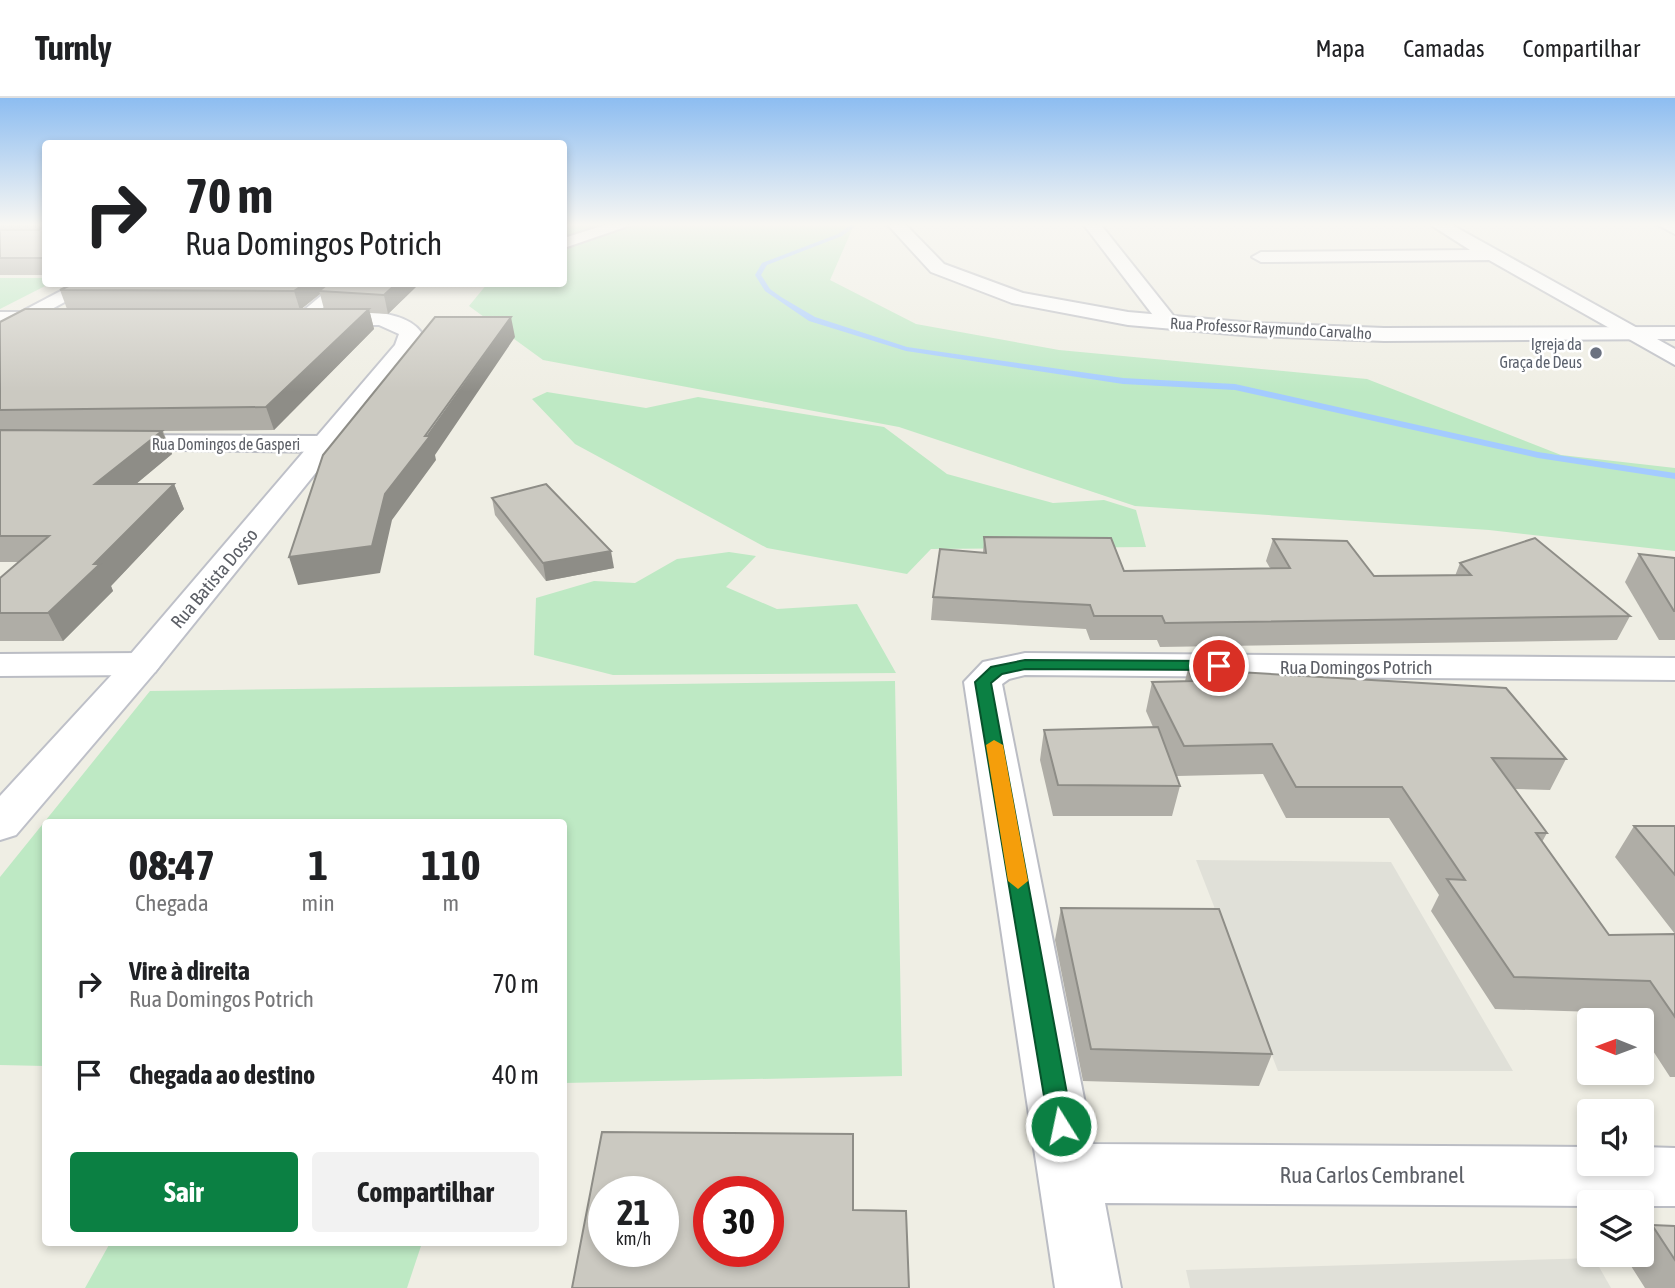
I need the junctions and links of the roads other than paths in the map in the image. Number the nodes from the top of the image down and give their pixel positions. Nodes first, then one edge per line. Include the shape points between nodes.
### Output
1 (959, 281) edge
2 (1136, 281) edge
3 (1537, 281) edge
4 (82, 287) edge
5 (339, 287) edge
6 (0, 318) edge
7 (23, 318) junction
8 (70, 318) edge
9 (295, 318) joint
10 (1169, 323) junction
11 (0, 331) edge
12 (1675, 333) edge
13 (1633, 334) junction
14 (1675, 358) edge
15 (82, 443) edge
16 (326, 444) junction
17 (142, 664) junction
18 (0, 665) edge
19 (1675, 669) edge
20 (0, 824) edge
21 (1069, 1173) junction
22 (1675, 1177) edge
23 (1088, 1288) edge

1 - 10 street, Rua Professor Raymundo Carvalho via 1070,311
2 - 10 street
3 - 13 street
4 - 7 street
5 - 9 lane
6 - 7 street
7 - 8 street
7 - 11 street
9 - 16 street, Rua Batista Dosso via 365,319 401,324 410,332 406,346
10 - 13 street, Rua Professor Raymundo Carvalho via 1296,332
12 - 13 street, Rua Professor Raymundo Carvalho
13 - 14 street
15 - 16 street, Rua Domingos de Gasperi
16 - 17 street, Rua Batista Dosso
17 - 18 street
17 - 20 street, Rua Batista Dosso
19 - 21 street, Rua Domingos Potrich via 1025,664 996,670 983,682
21 - 22 street, Rua Carlos Cembranel
21 - 23 street

